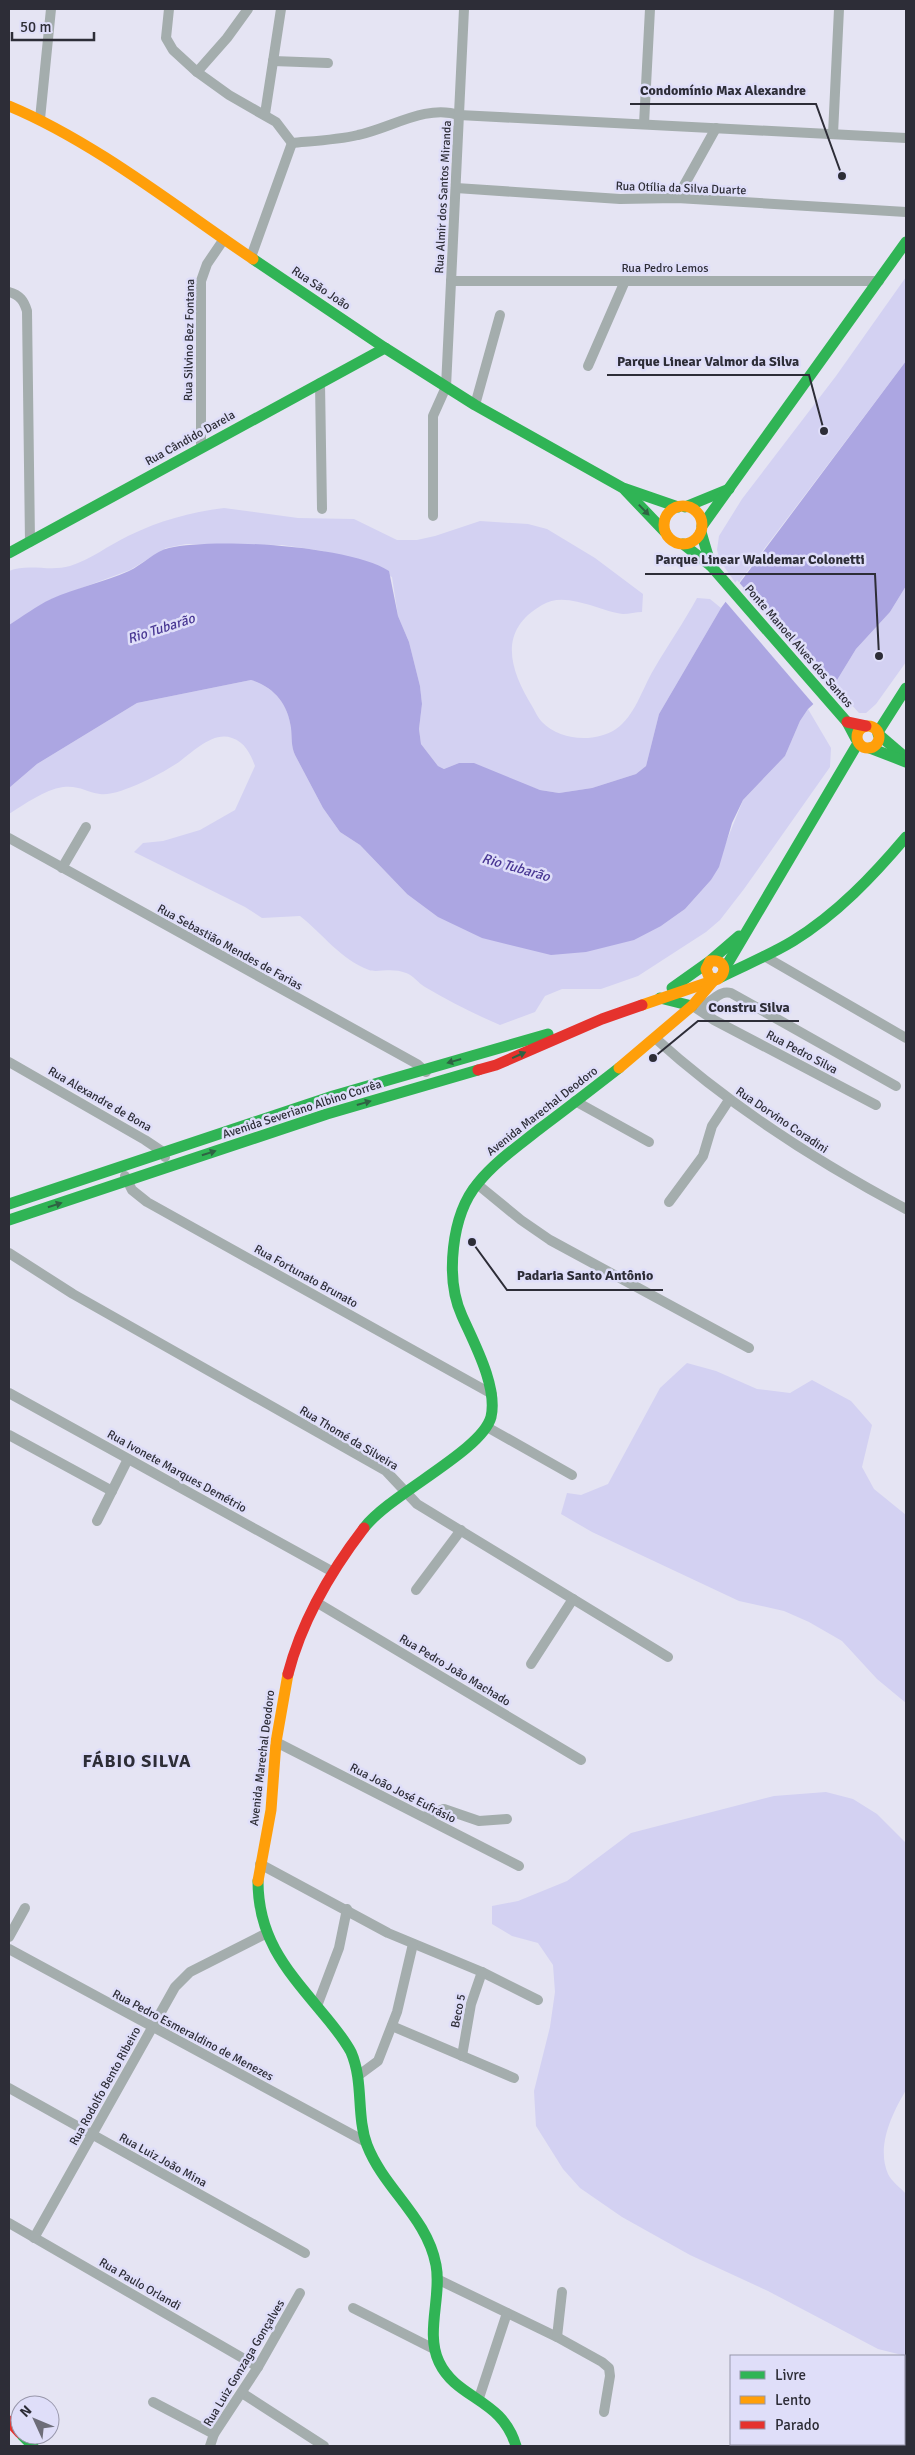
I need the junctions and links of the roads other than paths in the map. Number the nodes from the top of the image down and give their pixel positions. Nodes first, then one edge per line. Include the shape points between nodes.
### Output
1 (51, 9) edge
2 (169, 9) edge
3 (281, 9) edge
4 (464, 9) edge
5 (650, 9) edge
6 (840, 9) edge
7 (244, 11) edge
8 (273, 61) junction
9 (328, 63) dead end
10 (197, 72) junction
11 (9, 106) edge
12 (265, 114) junction
13 (459, 114) junction
14 (40, 119) junction
15 (644, 124) junction
16 (716, 128) junction
17 (833, 134) junction
18 (906, 138) edge
19 (292, 143) junction
20 (456, 188) junction
21 (677, 198) junction
22 (906, 212) edge
23 (224, 239) junction
24 (906, 242) edge
25 (251, 257) junction
26 (451, 280) junction
27 (625, 281) junction
28 (879, 281) junction
29 (9, 292) edge
30 (500, 315) dead end
31 (385, 348) junction
32 (588, 366) dead end
33 (320, 383) junction
34 (446, 387) junction
35 (475, 405) junction
36 (201, 448) junction
37 (623, 488) junction
38 (730, 489) junction
39 (682, 507) junction
40 (322, 509) dead end
41 (433, 516) dead end
42 (701, 529) junction
43 (665, 532) junction
44 (30, 542) junction
45 (683, 544) junction
46 (9, 553) edge
47 (714, 570) junction
48 (906, 688) edge
49 (844, 719) junction
50 (873, 730) junction
51 (863, 745) junction
52 (906, 760) edge
53 (86, 827) dead end
54 (9, 838) edge
55 (906, 838) edge
56 (62, 868) junction
57 (752, 923) junction
58 (764, 956) junction
59 (710, 962) junction
60 (720, 975) junction
61 (659, 998) junction
62 (692, 1006) junction
63 (602, 1019) junction
64 (655, 1038) junction
65 (906, 1038) edge
66 (9, 1062) edge
67 (425, 1069) junction
68 (430, 1084) junction
69 (896, 1086) dead end
70 (728, 1100) junction
71 (575, 1101) junction
72 (876, 1105) dead end
73 (299, 1107) junction
74 (303, 1122) junction
75 (649, 1142) dead end
76 (163, 1152) junction
77 (122, 1166) junction
78 (170, 1166) junction
79 (127, 1181) junction
80 (477, 1184) junction
81 (669, 1202) dead end
82 (9, 1204) edge
83 (906, 1209) edge
84 (9, 1220) edge
85 (9, 1253) edge
86 (749, 1348) dead end
87 (9, 1393) edge
88 (492, 1394) junction
89 (487, 1427) junction
90 (9, 1434) edge
91 (128, 1459) junction
92 (572, 1475) dead end
93 (112, 1491) junction
94 (406, 1491) junction
95 (97, 1521) dead end
96 (460, 1530) junction
97 (333, 1572) junction
98 (416, 1590) dead end
99 (573, 1599) junction
100 (316, 1602) junction
101 (668, 1656) dead end
102 (531, 1664) dead end
103 (276, 1742) junction
104 (581, 1760) dead end
105 (424, 1817) junction
106 (506, 1819) dead end
107 (260, 1864) junction
108 (519, 1866) dead end
109 (25, 1908) dead end
110 (347, 1909) junction
111 (265, 1934) junction
112 (9, 1937) edge
113 (413, 1944) junction
114 (9, 1949) edge
115 (482, 1972) junction
116 (538, 2000) dead end
117 (317, 2006) junction
118 (392, 2026) junction
119 (152, 2027) junction
120 (462, 2056) junction
121 (359, 2075) junction
122 (514, 2078) dead end
123 (9, 2088) edge
124 (92, 2134) junction
125 (366, 2142) junction
126 (9, 2223) edge
127 (34, 2238) junction
128 (305, 2253) dead end
129 (437, 2279) junction
130 (562, 2292) dead end
131 (300, 2293) dead end
132 (353, 2308) dead end
133 (507, 2313) junction
134 (557, 2337) junction
135 (434, 2349) junction
136 (258, 2367) junction
137 (242, 2393) junction
138 (479, 2398) junction
139 (154, 2402) dead end
140 (604, 2412) dead end
141 (214, 2434) junction
142 (210, 2446) edge
143 (324, 2446) edge
144 (516, 2446) edge

1 - 14 street
2 - 10 street via 168,43
3 - 8 street
4 - 13 street, Rua Almir dos Santos Miranda
5 - 15 street
6 - 17 street
7 - 10 street
8 - 9 street
8 - 12 street
10 - 12 street via 229,95
11 - 14 main road, Rua São João
12 - 19 street via 285,131
13 - 15 street
13 - 19 street via 436,111 358,135
13 - 20 street, Rua Almir dos Santos Miranda
14 - 23 main road, Rua São João via 100,155
15 - 16 street
16 - 17 street
16 - 21 street
17 - 18 street
19 - 25 street
20 - 21 street, Rua Otília da Silva Duarte via 620,199
20 - 26 street, Rua Almir dos Santos Miranda
21 - 22 street, Rua Otília da Silva Duarte
23 - 25 main road, Rua São João
23 - 36 street, Rua Silvino Bez Fontana via 207,264 202,281
24 - 28 main road
25 - 31 main road, Rua São João
26 - 27 street, Rua Pedro Lemos
26 - 34 street, Rua Almir dos Santos Miranda
27 - 28 street, Rua Pedro Lemos
27 - 32 street
28 - 38 main road
29 - 44 street via 24,302 27,311
30 - 35 street
31 - 33 main road, Rua Cândido Darela
31 - 34 main road, Rua São João
33 - 36 main road, Rua Cândido Darela
33 - 40 street
34 - 35 main road, Rua São João
34 - 41 street via 433,416
35 - 37 main road, Rua São João
36 - 44 main road, Rua Cândido Darela
37 - 39 main road, Rua São João
37 -> 43 main road, Rua São João
38 - 39 main road
38 - 42 main road
39 - 42 main road via 696,511
39 - 43 main road via 668,514
42 - 45 main road via 694,541
42 - 47 main road, Ponte Manoel Alves dos Santos
43 - 45 main road via 672,541
44 - 46 main road, Rua Cândido Darela
45 - 47 main road, Ponte Manoel Alves dos Santos
47 - 49 main road, Ponte Manoel Alves dos Santos
48 - 50 main road
49 - 50 main road, Ponte Manoel Alves dos Santos
49 - 51 main road, Ponte Manoel Alves dos Santos
50 - 51 main road via 876,745
50 - 51 main road via 860,729
50 - 52 main road
51 - 52 main road
51 - 57 main road, Avenida Marechal Deodoro via 808,824
53 - 56 street
54 - 56 street, Rua Sebastião Mendes de Farias
55 - 58 main road, Avenida Severiano Albino Corrêa via 837,909 794,940
56 - 67 street, Rua Sebastião Mendes de Farias
57 - 59 main road, Avenida Marechal Deodoro
57 - 60 main road, Avenida Marechal Deodoro
58 - 60 main road, Avenida Severiano Albino Corrêa
58 - 65 street
59 - 60 main road via 719,960
59 - 60 main road via 706,972
59 - 61 main road, Avenida Severiano Albino Corrêa
60 - 61 main road, Avenida Severiano Albino Corrêa
60 - 62 main road, Avenida Marechal Deodoro
61 - 62 main road
61 - 63 main road, Avenida Severiano Albino Corrêa
62 - 64 main road, Avenida Marechal Deodoro
62 - 69 street via 704,1006 721,993 731,993
62 - 72 street, Rua Pedro Silva
63 -> 67 main road, Avenida Severiano Albino Corrêa
68 -> 63 main road, Avenida Severiano Albino Corrêa via 508,1060
64 - 70 street, Rua Dorvino Coradini
64 - 71 main road, Avenida Marechal Deodoro
66 - 76 street, Rua Alexandre de Bona
67 - 68 street
67 - 73 main road, Avenida Severiano Albino Corrêa
74 -> 68 main road, Avenida Severiano Albino Corrêa
70 - 81 street via 712,1126 703,1156
70 - 83 street, Rua Dorvino Coradini via 820,1161
71 - 75 street
71 - 80 main road, Avenida Marechal Deodoro via 501,1159
73 - 74 main road
73 - 76 main road, Avenida Severiano Albino Corrêa
78 -> 74 main road, Avenida Severiano Albino Corrêa
76 - 77 main road, Avenida Severiano Albino Corrêa
76 - 78 street
77 - 79 street, Rua Fortunato Brunato
77 - 82 main road, Avenida Severiano Albino Corrêa
78 - 79 main road, Avenida Severiano Albino Corrêa
84 -> 79 main road, Avenida Severiano Albino Corrêa
79 - 88 street, Rua Fortunato Brunato via 132,1190 147,1202
80 - 86 street via 550,1240
80 - 88 main road, Avenida Marechal Deodoro via 460,1219 451,1273 458,1308
85 - 94 street, Rua Thomé da Silveira via 82,1299 386,1471
87 - 91 street, Rua Ivonete Marques Demétrio
88 - 89 main road, Avenida Marechal Deodoro via 493,1405
89 - 92 street
89 - 94 main road, Avenida Marechal Deodoro via 465,1449
90 - 93 street
91 - 93 street
91 - 97 street, Rua Ivonete Marques Demétrio
93 - 95 street
94 - 96 street, Rua Thomé da Silveira via 417,1504
94 - 97 main road, Avenida Marechal Deodoro via 368,1523
96 - 98 street
96 - 99 street, Rua Thomé da Silveira
97 - 100 main road, Avenida Marechal Deodoro
99 - 101 street, Rua Thomé da Silveira
99 - 102 street
100 - 103 main road, Avenida Marechal Deodoro via 288,1672
100 - 104 street, Rua Pedro João Machado
103 - 105 street, Rua João José Eufrásio
103 - 107 main road, Avenida Marechal Deodoro via 274,1784
105 - 106 street via 444,1809 478,1821
105 - 108 street, Rua João José Eufrásio
107 - 110 street
107 - 111 main road, Avenida Marechal Deodoro via 258,1907
109 - 112 street
110 - 113 street
110 - 117 street via 339,1948
111 - 117 main road, Avenida Marechal Deodoro via 285,1969
111 - 119 street, Rua Rodolfo Bento Ribeiro via 181,1979
113 - 115 street
113 - 118 street
114 - 119 street, Rua Pedro Esmeraldino de Menezes
115 - 116 street
115 - 120 street, Beco 5 via 471,2004
117 - 121 main road, Avenida Marechal Deodoro via 348,2047
118 - 120 street
118 - 121 street via 378,2061
119 - 124 street, Rua Rodolfo Bento Ribeiro
119 - 125 street, Rua Pedro Esmeraldino de Menezes
120 - 122 street
121 - 125 main road, Avenida Marechal Deodoro
123 - 124 street, Rua Luiz João Mina
124 - 127 street, Rua Rodolfo Bento Ribeiro
124 - 128 street, Rua Luiz João Mina
125 - 129 main road, Avenida Marechal Deodoro via 380,2170 421,2228 432,2252
126 - 127 street, Rua Paulo Orlandi
127 - 136 street, Rua Paulo Orlandi
129 - 133 street
129 - 135 main road, Avenida Marechal Deodoro
130 - 134 street
131 - 136 street, Rua Luiz Gonzaga Gonçalves
132 - 135 street
133 - 134 street
133 - 138 street
134 - 140 street via 594,2356 609,2368
135 - 138 main road, Avenida Marechal Deodoro via 448,2376
136 - 137 street, Rua Luiz Gonzaga Gonçalves
137 - 141 street, Rua Luiz Gonzaga Gonçalves
137 - 143 street
138 - 144 main road, Avenida Marechal Deodoro via 502,2416
139 - 141 street
141 - 142 street, Rua Luiz Gonzaga Gonçalves

